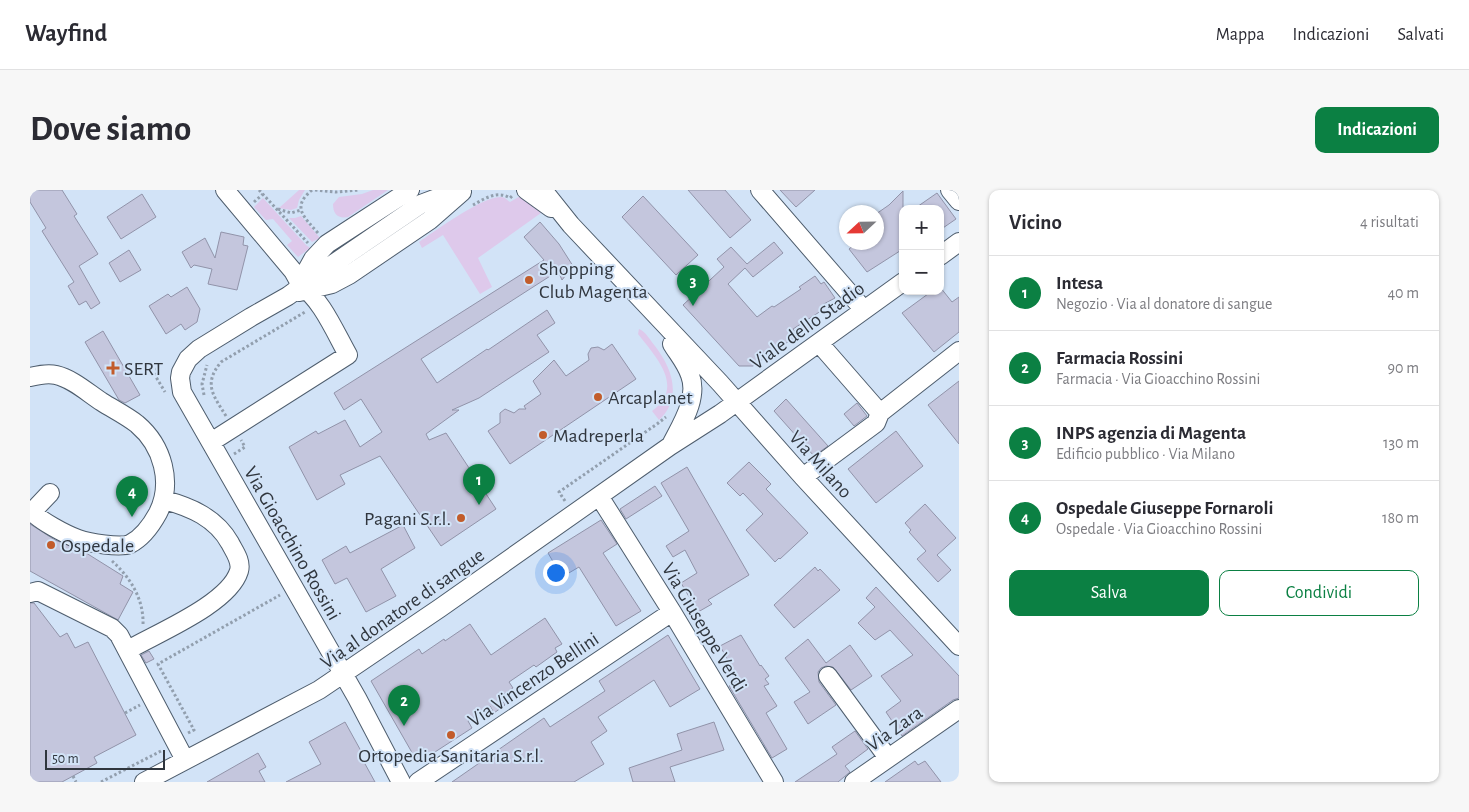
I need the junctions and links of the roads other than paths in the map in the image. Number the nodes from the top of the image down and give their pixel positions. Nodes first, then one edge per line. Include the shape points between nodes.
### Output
1 (225, 190) edge
2 (410, 190) edge
3 (433, 190) edge
4 (458, 190) edge
5 (464, 190) edge
6 (526, 190) edge
7 (544, 190) edge
8 (760, 190) edge
9 (950, 190) edge
10 (959, 201) edge
11 (421, 204) junction
12 (571, 225) junction
13 (959, 242) edge
14 (944, 253) edge
15 (899, 285) edge
16 (302, 288) junction
17 (864, 310) junction
18 (651, 311) junction
19 (819, 343) junction
20 (959, 351) edge
21 (30, 377) edge
22 (692, 396) joint
23 (737, 402) junction
24 (880, 413) junction
25 (211, 442) junction
26 (670, 446) junction
27 (803, 477) junction
28 (50, 493) dead end
29 (599, 496) junction
30 (164, 500) junction
31 (31, 511) edge
32 (30, 593) edge
33 (672, 612) junction
34 (959, 646) edge
35 (128, 650) junction
36 (343, 674) junction
37 (828, 676) dead end
38 (959, 709) edge
39 (888, 758) junction
40 (185, 760) junction
41 (144, 782) edge
42 (401, 782) edge
43 (418, 782) edge
44 (774, 782) edge
45 (854, 782) edge

1 - 16 street
2 - 16 street via 328,244 313,259
3 - 11 street
4 - 11 street
5 - 16 street via 430,220 349,275 332,284
6 - 12 street, Via Milano
7 - 12 street, Via Milano
8 - 17 street
9 - 10 street
11 - 16 street
12 - 18 street, Via Milano
13 - 14 street
15 - 17 street, Viale dello Stadio
16 - 25 street, Via Gioacchino Rossini via 199,349 188,359 180,378 182,392
16 - 25 street via 348,355
17 - 19 street, Viale dello Stadio
18 - 22 street, Via Milano via 689,373
18 - 23 street, Via Milano
19 - 23 street, Viale dello Stadio
19 - 24 street
20 - 24 street
21 - 30 street via 56,375 71,381 137,424 157,450 166,485
22 - 26 street, Via al donatore di sangue
23 - 26 street, Via al donatore di sangue
23 - 27 street, Via Milano
24 - 27 street via 876,423
25 - 36 street, Via Gioacchino Rossini
26 - 29 street, Via al donatore di sangue
27 - 34 street, Via Milano
28 - 31 street
29 - 33 street, Via Giuseppe Verdi
29 - 36 street, Via al donatore di sangue
30 - 31 street via 143,534 131,544 121,547 79,540
30 - 35 street via 185,505 202,514 224,532 240,562 239,571 231,586 200,611
32 - 35 street via 38,592 112,628
33 - 43 street, Via Vincenzo Bellini
33 - 44 street, Via Giuseppe Verdi
35 - 40 street
36 - 40 street, Via al donatore di sangue via 319,690
36 - 42 street, Via Gioacchino Rossini
37 - 39 street
38 - 39 street, Via Zara
39 - 45 street, Via Zara
40 - 41 street, Via al donatore di sangue

